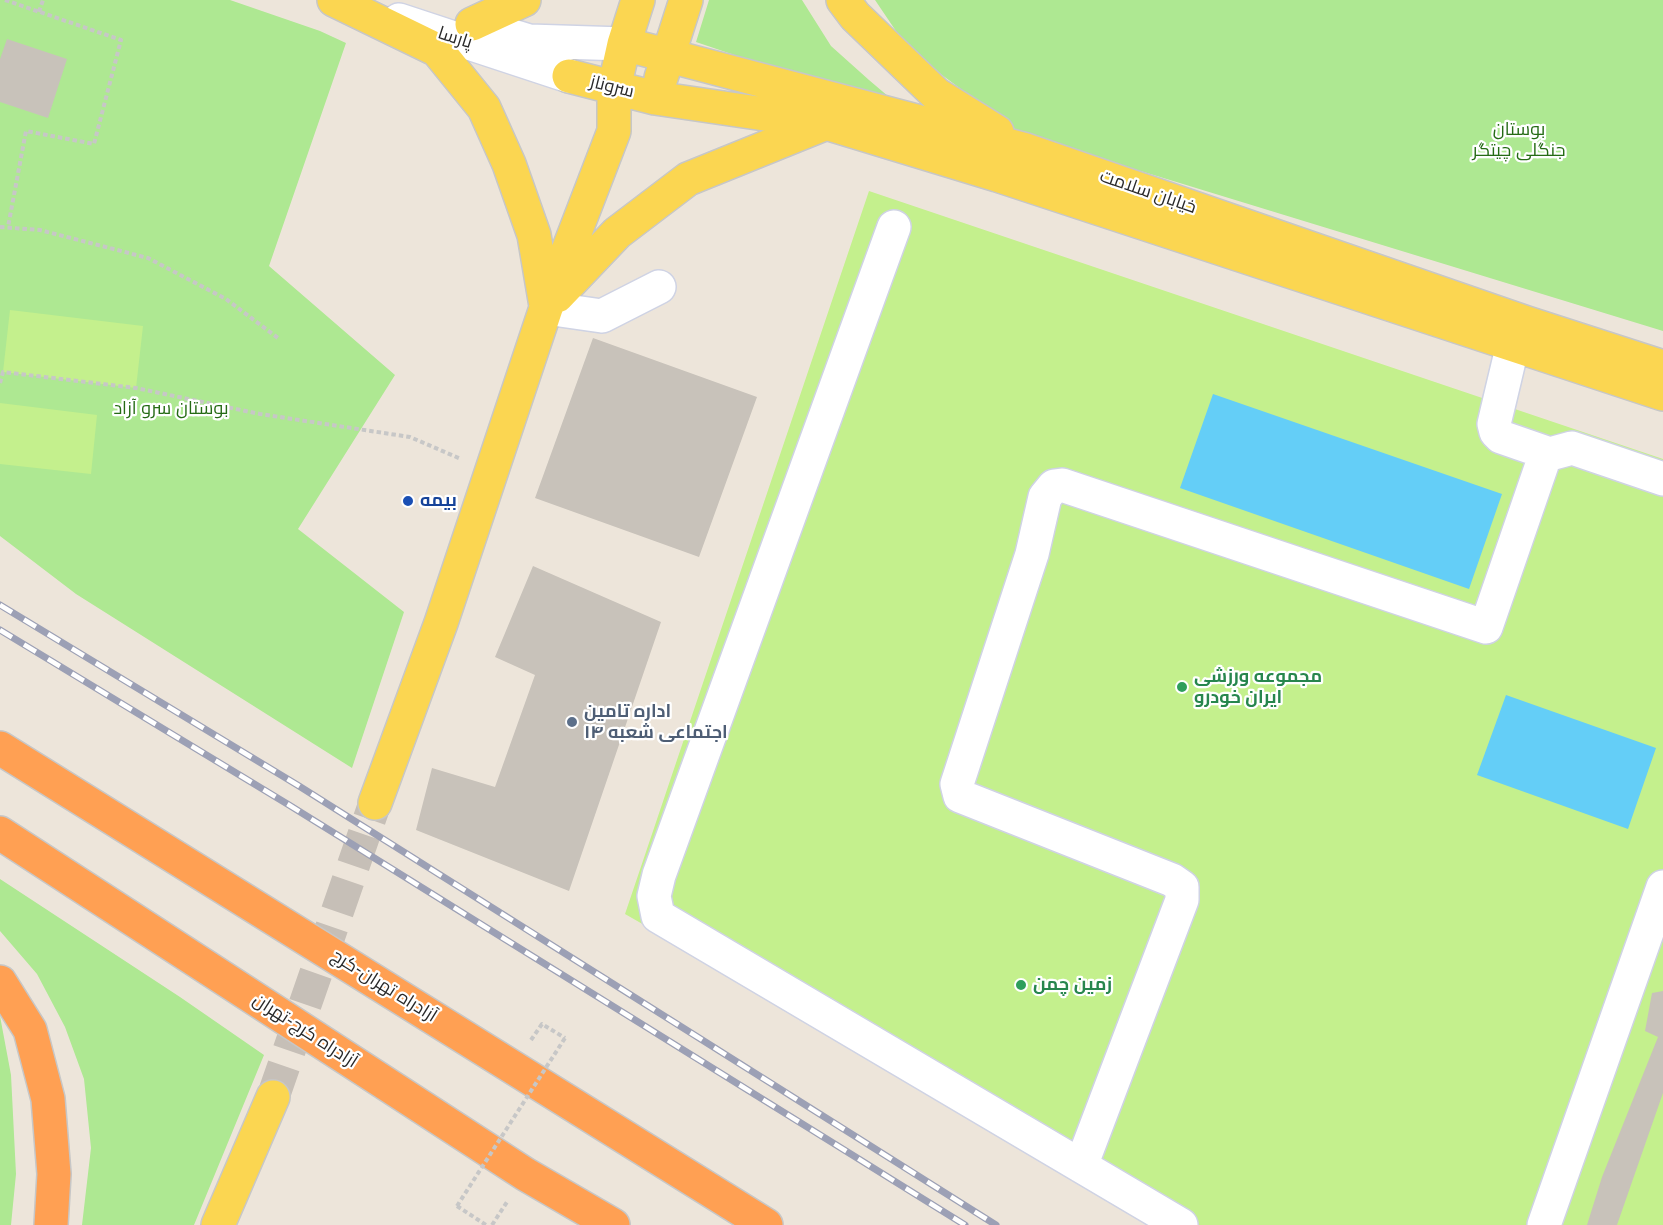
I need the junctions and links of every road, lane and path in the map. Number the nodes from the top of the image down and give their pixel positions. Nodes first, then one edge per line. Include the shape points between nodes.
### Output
1 (5, 0) edge
2 (42, 0) edge
3 (334, 0) edge
4 (340, 0) edge
5 (405, 0) edge
6 (524, 0) edge
7 (638, 0) edge
8 (686, 0) edge
9 (843, 0) edge
10 (39, 12) junction
11 (472, 24) junction
12 (624, 44) junction
13 (668, 56) junction
14 (569, 76) joint
15 (614, 89) junction
16 (655, 98) junction
17 (825, 123) junction
18 (614, 131) junction
19 (1026, 150) junction
20 (0, 227) edge
21 (8, 227) junction
22 (894, 227) dead end
23 (659, 287) dead end
24 (546, 308) junction
25 (278, 338) dead end
26 (1513, 345) junction
27 (1663, 367) edge
28 (0, 383) edge
29 (1663, 394) edge
30 (1546, 453) junction
31 (490, 471) junction
32 (1663, 479) edge
33 (0, 748) edge
34 (375, 803) tunnel mouth
35 (0, 833) edge
36 (1663, 887) edge
37 (0, 982) edge
38 (542, 1024) dead end
39 (273, 1097) tunnel mouth
40 (1081, 1166) junction
41 (51, 1225) edge
42 (218, 1225) edge
43 (486, 1225) edge
44 (613, 1225) edge
45 (766, 1225) edge
46 (1181, 1225) edge
47 (1544, 1225) edge

1 - 10 path
2 - 10 path
3 - 24 main road via 437,50 484,108 534,235
4 - 14 street, پارسا
5 - 11 street, پارسا
6 - 11 main road
7 - 12 main road
8 - 13 main road
9 - 19 main road via 936,94
10 - 21 path via 121,40 94,144 26,131
11 - 12 street, پارسا via 529,41
12 - 13 main road, خیابان سلامت
12 - 15 main road
13 - 16 main road
13 - 19 main road, خیابان سلامت
14 - 15 main road, سروناز
15 - 16 main road, سروناز
15 - 18 main road
16 - 17 main road, خیابان سلامت
16 - 18 main road
17 - 24 main road via 688,179 617,233
17 - 26 main road, خیابان سلامت
18 - 24 main road
19 - 27 main road, خیابان سلامت
20 - 21 path
21 - 25 path via 40,230 148,258 226,299
22 - 40 street via 654,896 658,916
23 - 24 street via 602,316
24 - 31 main road
26 - 29 main road, خیابان سلامت
26 - 30 street via 1494,424 1496,432
28 - 31 path via 3,372 136,388 260,414 410,437
30 - 32 street via 1572,448
30 - 40 street via 1486,627 1062,485 1054,486 1045,497 1032,554 957,784 960,796 1173,880 1182,887 1182,900
31 - 34 main road via 441,623
33 - 45 highway, آزادراه تهران-کرج
35 - 44 highway, آزادراه کرج-تهران via 525,1174
36 - 47 street
37 - 41 highway via 30,1030 48,1099 54,1174
38 - 43 path, bridge via 565,1038 457,1206
39 - 42 main road
40 - 46 street

